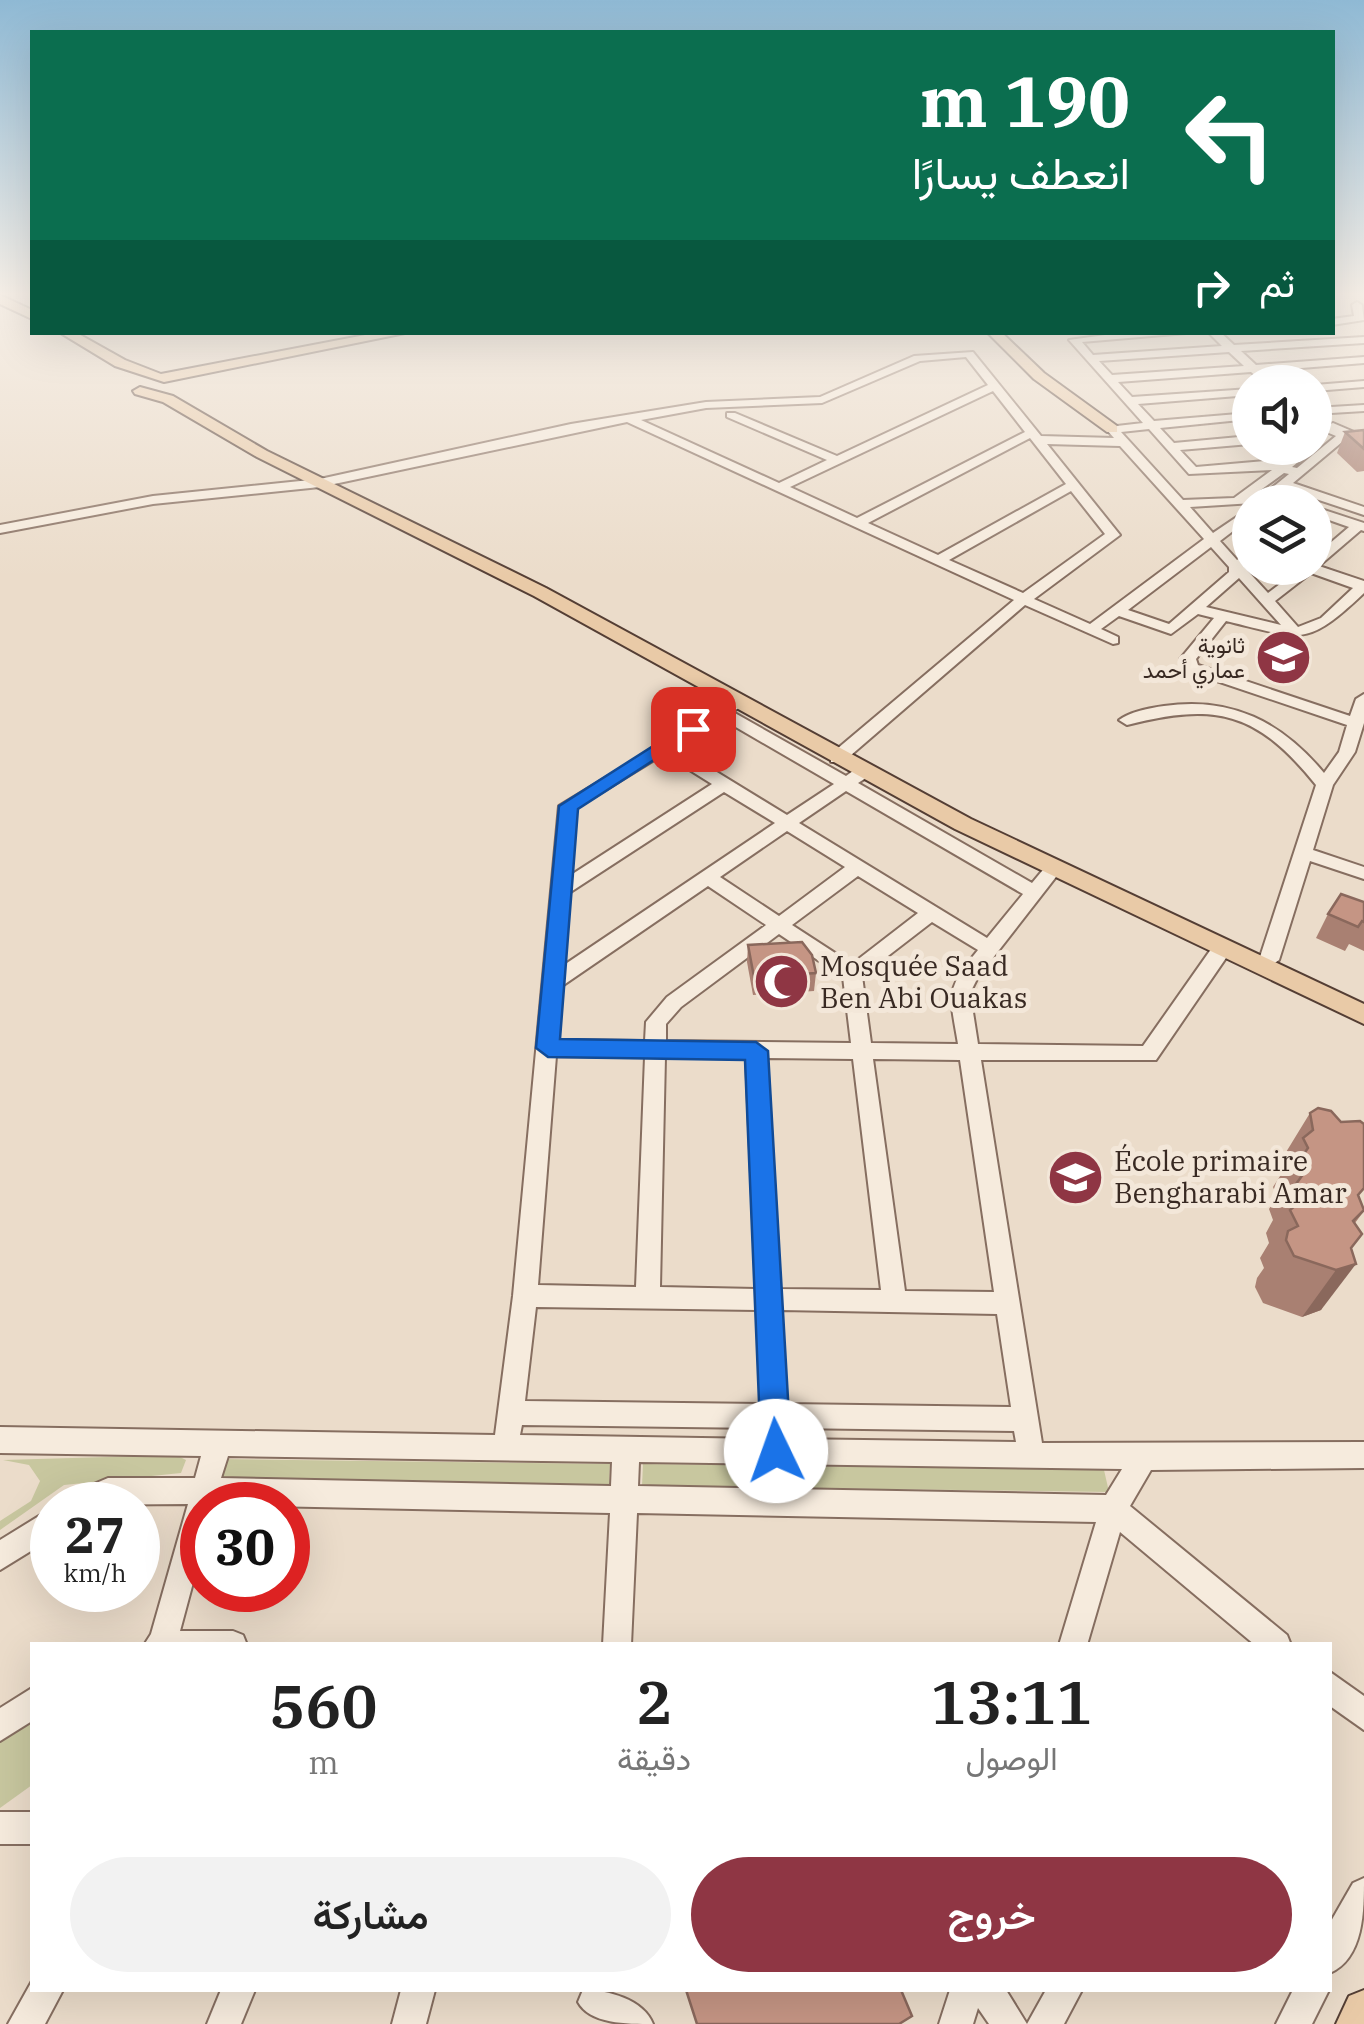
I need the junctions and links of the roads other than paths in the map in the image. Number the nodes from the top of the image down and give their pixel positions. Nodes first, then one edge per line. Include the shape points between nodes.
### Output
1 (147, 387) edge
2 (170, 387) edge
3 (849, 387) edge
4 (991, 387) edge
5 (998, 387) edge
6 (1055, 387) edge
7 (1116, 387) edge
8 (1232, 393) edge
9 (1128, 400) junction
10 (1364, 408) edge
11 (1332, 410) edge
12 (732, 414) dead end
13 (1232, 417) edge
14 (628, 418) junction
15 (1148, 424) junction
16 (1364, 424) edge
17 (1112, 429) junction
18 (1332, 433) edge
19 (1036, 436) junction
20 (1232, 441) edge
21 (1123, 442) junction
22 (1169, 446) junction
23 (837, 460) junction
24 (1285, 465) edge
25 (1305, 465) edge
26 (1282, 467) junction
27 (1300, 472) junction
28 (324, 481) junction
29 (1074, 484) junction
30 (1259, 485) edge
31 (1286, 485) edge
32 (780, 488) junction
33 (1232, 502) edge
34 (1178, 504) junction
35 (1332, 507) edge
36 (1332, 514) edge
37 (1362, 521) edge
38 (858, 524) junction
39 (1232, 526) edge
40 (0, 529) edge
41 (1212, 542) junction
42 (1332, 548) edge
43 (937, 561) junction
44 (1232, 565) edge
45 (1232, 574) edge
46 (1332, 574) edge
47 (1251, 585) edge
48 (1288, 585) edge
49 (1363, 586) edge
50 (1023, 600) junction
51 (1267, 601) junction
52 (1196, 609) junction
53 (1116, 610) junction
54 (1221, 618) junction
55 (1091, 630) junction
56 (1296, 633) junction
57 (1113, 640) dead end
58 (1364, 699) edge
59 (729, 707) junction
60 (1128, 720) dead end
61 (1356, 723) junction
62 (664, 746) junction
63 (841, 755) junction
64 (855, 778) junction
65 (724, 784) junction
66 (1325, 785) junction
67 (789, 824) junction
68 (1304, 853) junction
69 (858, 867) junction
70 (1053, 870) junction
71 (1364, 873) edge
72 (710, 879) junction
73 (560, 891) junction
74 (1034, 892) junction
75 (931, 913) junction
76 (778, 926) junction
77 (990, 949) junction
78 (1221, 950) junction
79 (1269, 960) junction
80 (852, 974) junction
81 (553, 982) junction
82 (1364, 1004) edge
83 (1364, 1015) edge
84 (548, 1048) junction
85 (654, 1049) junction
86 (756, 1051) junction
87 (864, 1052) junction
88 (968, 1054) junction
89 (526, 1296) junction
90 (648, 1298) junction
91 (768, 1300) junction
92 (894, 1302) junction
93 (1010, 1303) junction
94 (510, 1413) junction
95 (774, 1416) junction
96 (1026, 1418) junction
97 (0, 1440) edge
98 (218, 1442) junction
99 (506, 1447) junction
100 (626, 1448) junction
101 (776, 1451) junction
102 (1031, 1455) junction
103 (1144, 1456) junction
104 (1364, 1456) edge
105 (207, 1482) edge
106 (310, 1493) edge
107 (623, 1499) junction
108 (1112, 1509) junction
109 (30, 1536) edge
110 (0, 1556) edge
111 (180, 1577) edge
112 (162, 1642) edge
113 (616, 1642) edge
114 (1074, 1642) edge
115 (1274, 1642) edge
116 (1332, 1689) edge
117 (30, 1704) edge
118 (1364, 1715) edge
119 (0, 1726) edge
120 (0, 1828) edge
121 (30, 1828) edge
122 (1364, 1894) edge
123 (1332, 1952) edge
124 (45, 1992) edge
125 (237, 1992) edge
126 (417, 1992) edge
127 (965, 1992) edge
128 (987, 1992) edge
129 (1064, 1992) edge
130 (1311, 1992) edge
131 (594, 2005) edge
132 (1364, 2011) edge
133 (25, 2024) edge
134 (224, 2024) edge
135 (409, 2024) edge
136 (636, 2024) edge
137 (956, 2024) edge
138 (1010, 2024) edge
139 (1044, 2024) edge
140 (1293, 2024) edge
141 (1357, 2024) edge

1 - 28 main road
2 - 28 main road
3 - 14 street via 822,400 726,402
4 - 23 street
5 - 19 street
6 - 17 main road
7 - 9 street
8 - 9 street
9 - 15 street
10 - 11 street
12 - 23 street
13 - 15 street
14 - 28 street
14 - 32 street
15 - 17 street
15 - 22 street
16 - 18 street
17 - 21 street
19 - 21 street
19 - 29 street
19 - 38 street
20 - 22 street
21 - 34 street
22 - 26 street via 1193,470
23 - 32 street
24 - 26 street
25 - 27 street
26 - 27 street
26 - 30 street
27 - 31 street
28 - 40 street via 174,497
28 - 59 main road via 540,592
28 - 63 main road via 530,578
29 - 43 street
29 - 50 street via 1113,535
32 - 38 street
33 - 34 street
34 - 41 street
35 - 37 street
36 - 37 street
37 - 42 street
38 - 43 street
39 - 41 street
41 - 44 street
41 - 53 street
43 - 50 street
45 - 52 street
46 - 49 street
47 - 51 street
48 - 51 street
49 - 56 street via 1326,621
50 - 55 street
50 - 63 street
51 - 56 street
52 - 53 street via 1168,631
52 - 54 street
53 - 55 street
54 - 56 street
54 - 61 street via 1188,659 1192,668
55 - 57 street
58 - 61 street
59 - 62 street
59 - 63 main road
59 - 64 street
60 - 66 street via 1184,706 1252,718 1293,744
61 - 66 street
62 - 65 street
62 - 73 street via 568,806
63 - 64 main road
63 - 79 main road
64 - 67 street
64 - 70 main road
64 - 74 street
65 - 67 street
65 - 73 street
66 - 68 street
67 - 69 street
67 - 72 street
68 - 71 street
68 - 79 street
69 - 75 street
69 - 76 street
70 - 74 street
70 - 78 main road
72 - 76 street
72 - 81 street
73 - 81 street
74 - 77 street
75 - 77 street
75 - 80 street
76 - 80 street
76 - 85 street via 662,1013
77 - 88 street via 961,985
78 - 83 main road
78 - 88 street via 1149,1054
79 - 82 main road
80 - 87 street
81 - 84 street
84 - 85 street
84 - 89 street
85 - 86 street
85 - 90 street
86 - 87 street
86 - 91 street
87 - 88 street
87 - 92 street
88 - 93 street
89 - 90 street
89 - 94 street
90 - 91 street
91 - 92 street
91 - 95 street
92 - 93 street
93 - 96 street
94 - 95 street
94 - 99 street
95 - 96 street
95 - 101 street
96 - 102 street
97 - 98 street
98 - 99 street
98 - 105 street
99 - 100 street
100 - 101 street
100 - 107 street
101 - 102 street
102 - 103 street
103 - 104 street
103 - 108 street
106 - 107 street
107 - 108 street
107 - 113 street
108 - 114 street
108 - 115 street
109 - 110 street
111 - 112 street
116 - 118 street
117 - 119 street
120 - 121 street
122 - 123 street
124 - 133 street
125 - 134 street
126 - 135 street
127 - 137 street
128 - 138 street
129 - 139 street
130 - 140 street
131 - 136 street
132 - 141 main road

